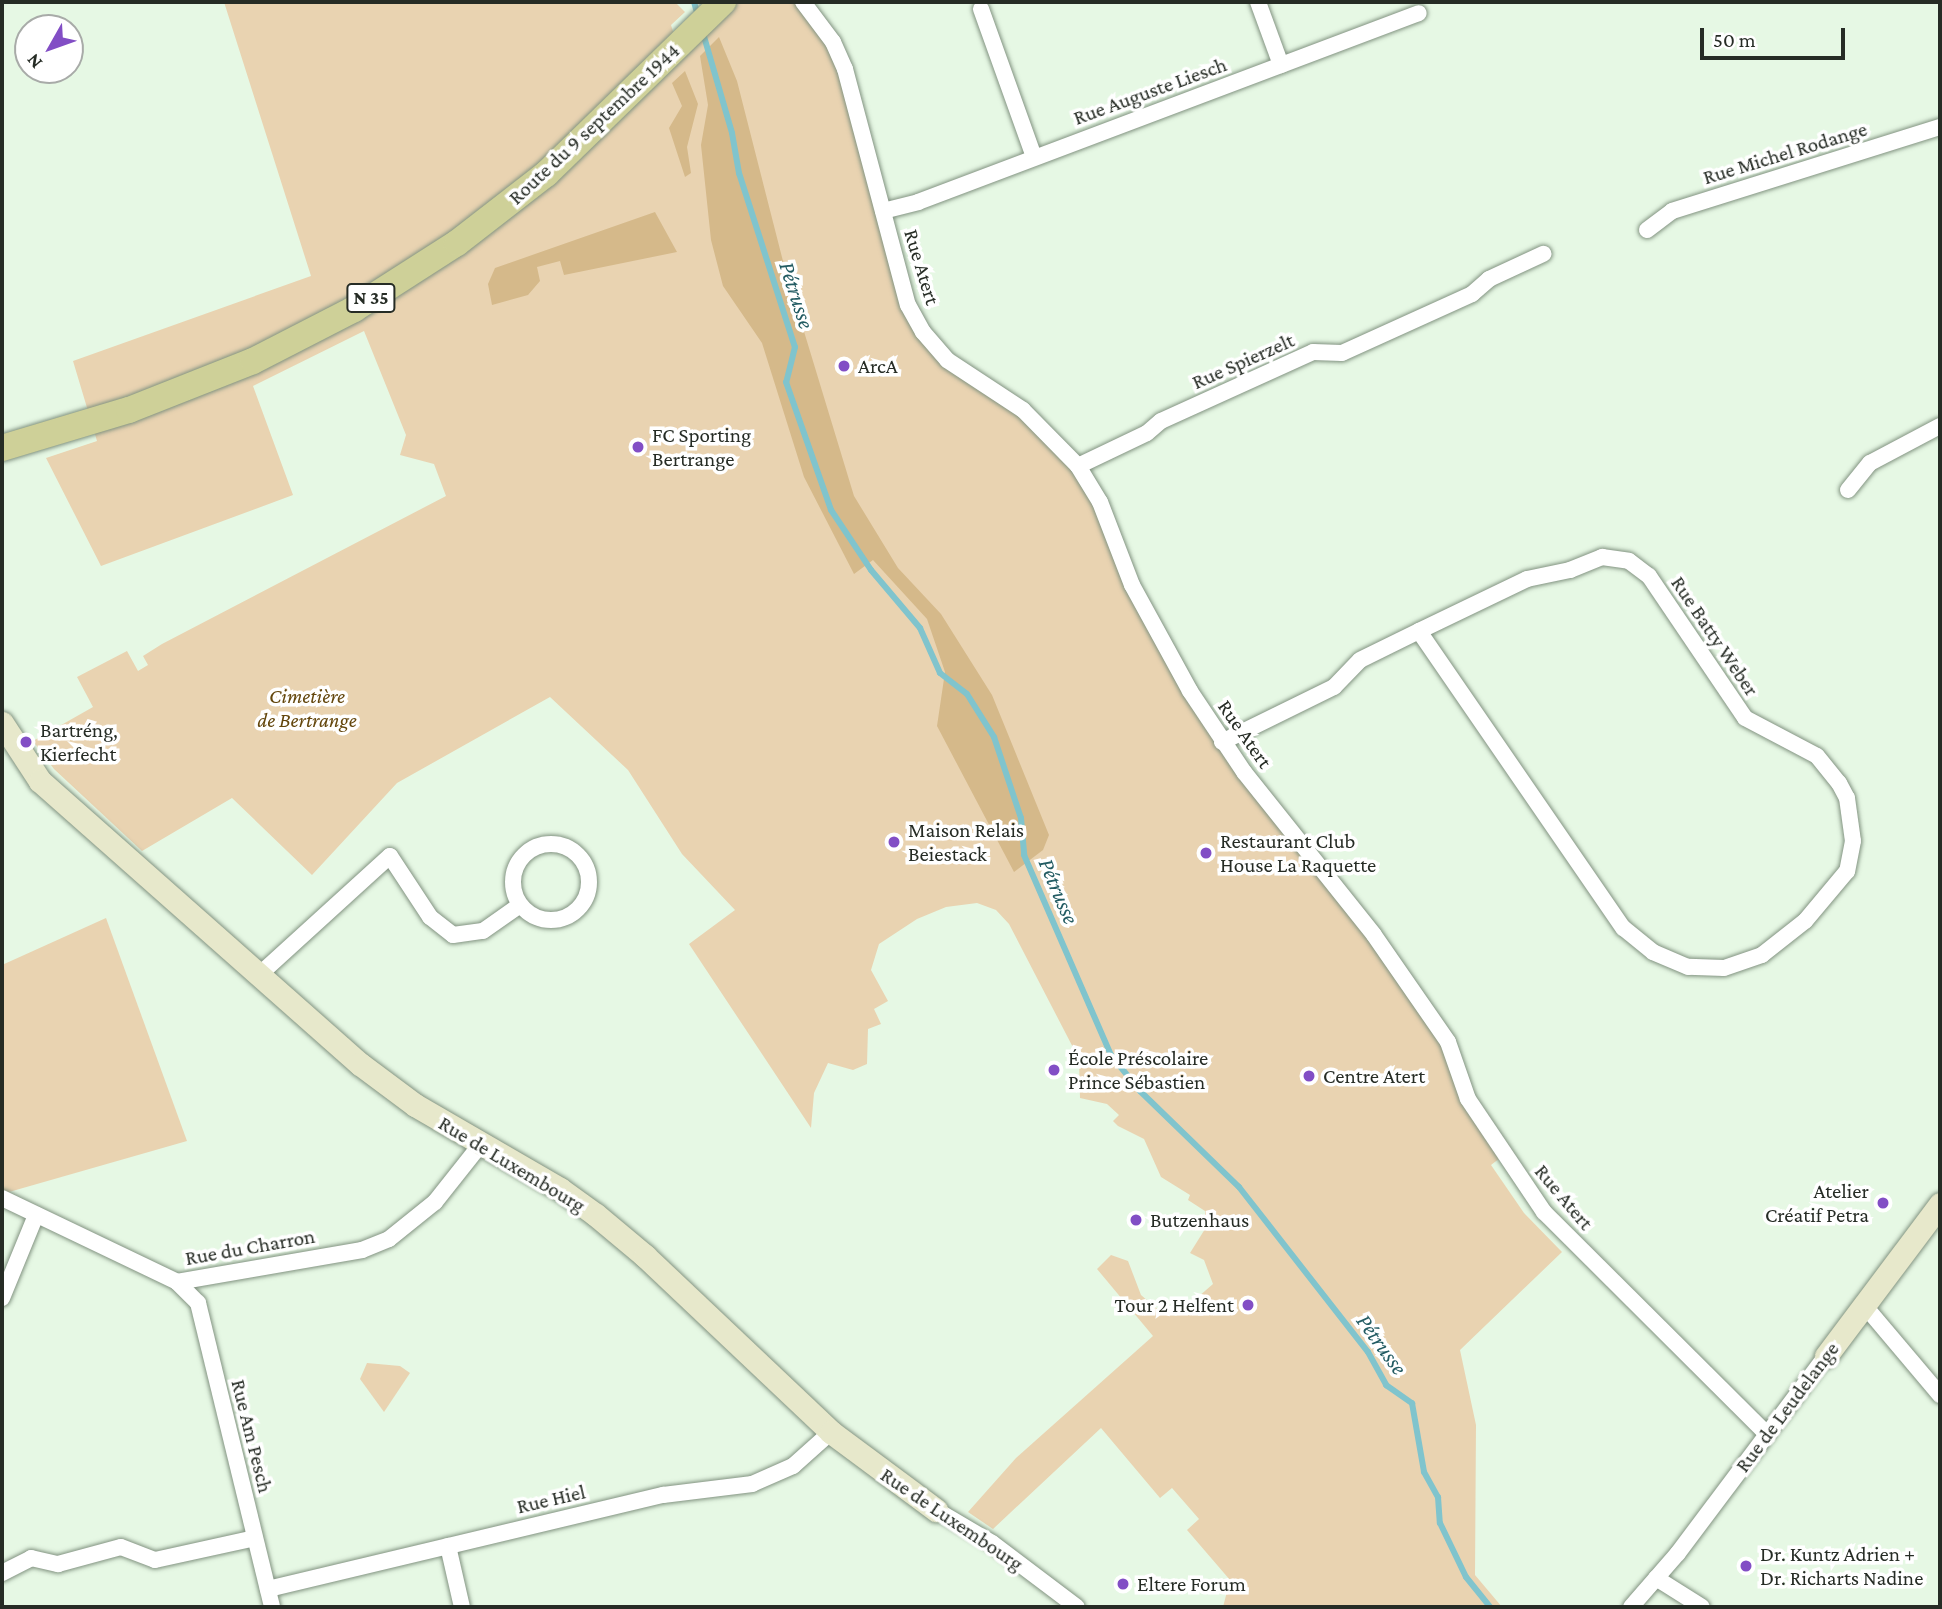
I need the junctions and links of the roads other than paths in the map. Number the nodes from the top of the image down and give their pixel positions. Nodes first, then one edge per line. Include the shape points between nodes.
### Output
1 (803, 2) edge
2 (1258, 2) edge
3 (718, 7) edge
4 (981, 9) dead end
5 (1419, 13) dead end
6 (1281, 65) junction
7 (1940, 127) edge
8 (1034, 157) junction
9 (883, 211) junction
10 (1647, 230) dead end
11 (1543, 254) dead end
12 (1940, 426) edge
13 (2, 447) edge
14 (1078, 466) junction
15 (1848, 490) dead end
16 (1419, 631) junction
17 (3, 730) edge
18 (1222, 742) junction
19 (520, 905) junction
20 (259, 975) junction
21 (481, 1144) junction
22 (2, 1198) edge
23 (1940, 1204) edge
24 (36, 1215) junction
25 (177, 1282) junction
26 (2, 1298) edge
27 (1864, 1305) junction
28 (1826, 1356) joint
29 (1940, 1395) edge
30 (831, 1432) junction
31 (1766, 1434) junction
32 (936, 1510) joint
33 (255, 1538) junction
34 (448, 1546) junction
35 (2, 1573) edge
36 (1656, 1578) junction
37 (268, 1589) junction
38 (272, 1607) edge
39 (462, 1607) edge
40 (1077, 1607) edge
41 (1631, 1607) edge
42 (1702, 1607) edge

1 - 9 street, Rue Atert via 833,42 845,69
2 - 6 street
3 - 13 main road, Route du 9 septembre 1944 / N 35 via 546,174 457,243 354,309 253,361 142,405
4 - 8 street
5 - 6 street, Rue Auguste Liesch
6 - 8 street, Rue Auguste Liesch
7 - 10 street, Rue Michel Rodange via 1672,211
8 - 9 street, Rue Auguste Liesch
9 - 14 street, Rue Atert via 908,305 923,332 947,360 1023,410
11 - 14 street, Rue Spierzelt via 1489,279 1472,294 1342,353 1312,352 1161,421 1147,433
12 - 15 street via 1870,463
14 - 18 street, Rue Atert via 1100,502 1132,585
16 - 16 street, Rue Batty Weber via 1623,928 1653,953 1688,967 1724,968 1762,955 1805,921 1847,872 1853,841 1847,798 1839,783 1817,756 1745,718 1649,576 1629,561 1602,557 1527,579
16 - 18 street, Rue Batty Weber via 1360,660 1334,687
17 - 20 street, Rue de Luxembourg via 40,781
18 - 31 street, Rue Atert via 1374,935 1448,1042 1468,1099 1544,1212
19 - 19 street via 545,920 573,914 588,893 586,866 573,850 558,844 529,850 513,876
19 - 20 street via 483,931 453,935 430,916 390,856
20 - 21 street, Rue de Luxembourg via 360,1064 415,1105
21 - 25 street, Rue du Charron via 435,1202 389,1239 362,1250
21 - 30 street, Rue de Luxembourg via 560,1189 635,1248
22 - 24 street, Rue du Charron
23 - 27 street, Rue de Leudelange
24 - 25 street, Rue du Charron
24 - 26 street
25 - 33 street, Rue Am Pesch via 198,1303
27 - 28 street, Rue de Leudelange
27 - 29 street
28 - 31 street, Rue de Leudelange
30 - 32 street, Rue de Luxembourg
30 - 34 street, Rue Hiel via 793,1466 752,1484 663,1495
31 - 36 street, Rue de Leudelange
32 - 40 street, Rue de Luxembourg via 992,1544
33 - 35 street via 155,1560 121,1547 58,1563 31,1558
33 - 37 street, Rue Am Pesch
34 - 37 street, Rue Hiel
34 - 39 street
36 - 41 street, Rue de Leudelange
36 - 42 street
37 - 38 street, Rue Am Pesch

